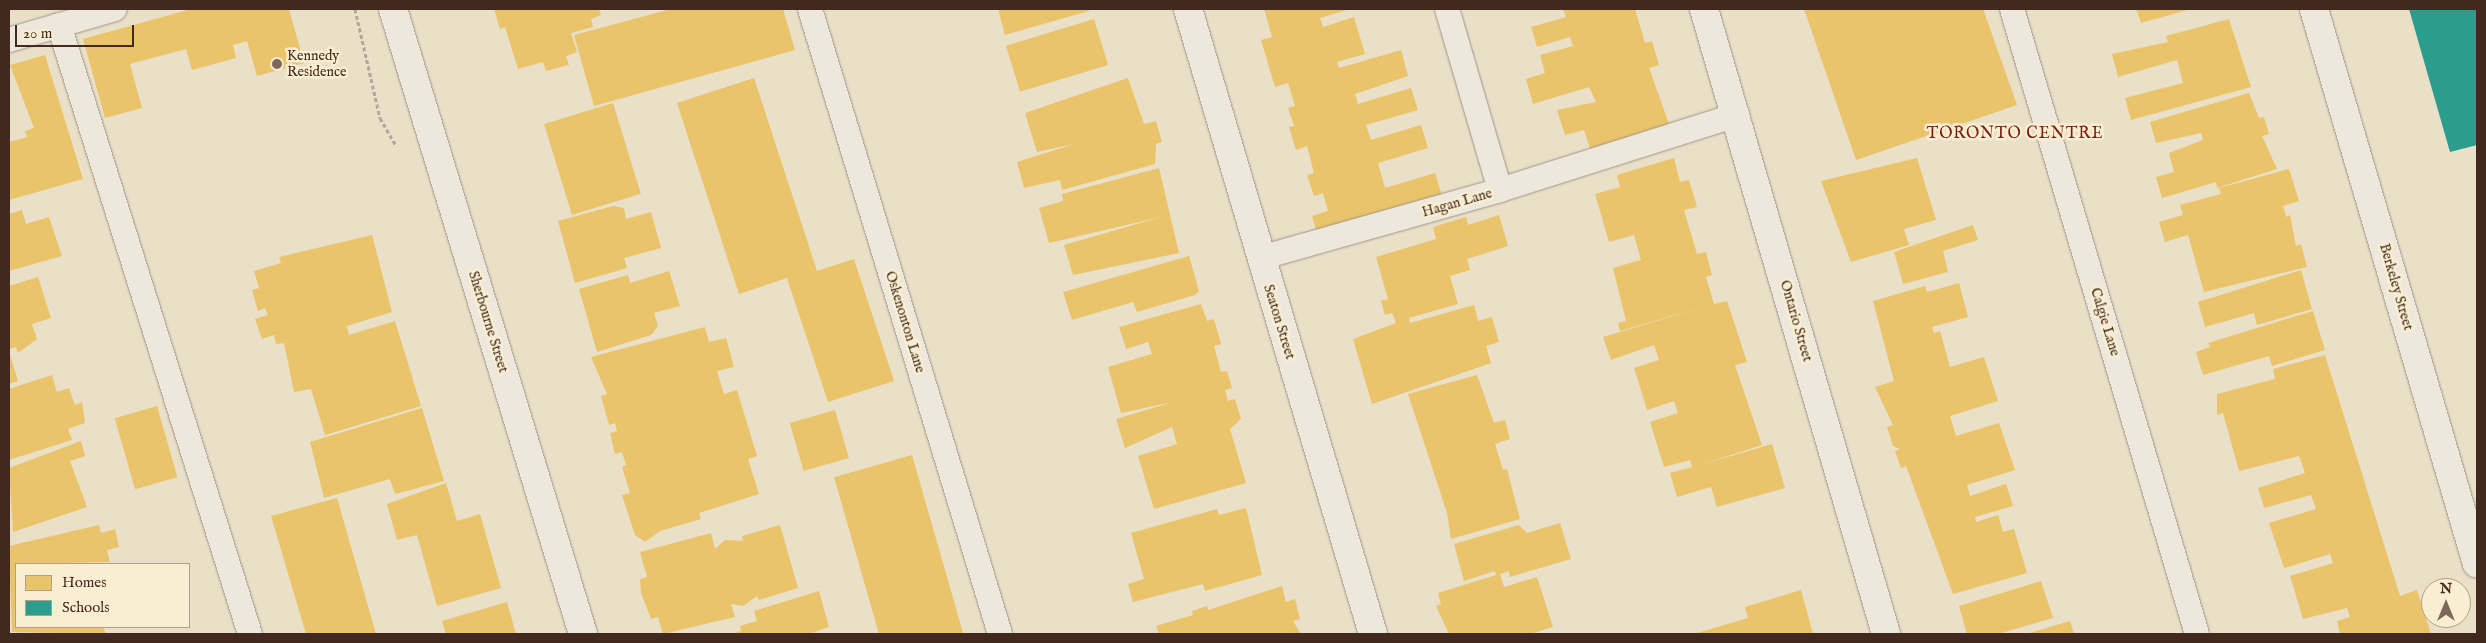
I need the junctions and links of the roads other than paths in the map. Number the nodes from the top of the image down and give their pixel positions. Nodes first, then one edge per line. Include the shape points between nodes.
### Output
1 (115, 9) edge
2 (393, 9) edge
3 (810, 9) edge
4 (1188, 9) edge
5 (1447, 9) edge
6 (1704, 9) edge
7 (2012, 9) edge
8 (2314, 9) edge
9 (59, 25) junction
10 (9, 40) edge
11 (1737, 116) junction
12 (1500, 190) junction
13 (1260, 258) junction
14 (2477, 564) edge
15 (250, 634) edge
16 (583, 634) edge
17 (1000, 634) edge
18 (1373, 634) edge
19 (1886, 634) edge
20 (2197, 634) edge

1 - 9 lane
2 - 16 street, Sherbourne Street
3 - 17 lane, Oskenonton Lane
4 - 13 street, Seaton Street
5 - 12 lane, Hagan Lane
6 - 11 street, Ontario Street
7 - 20 lane, Calgie Lane
8 - 14 street, Berkeley Street
9 - 10 lane
9 - 15 lane
11 - 12 lane
11 - 19 street, Ontario Street
12 - 13 lane, Hagan Lane
13 - 18 street, Seaton Street

